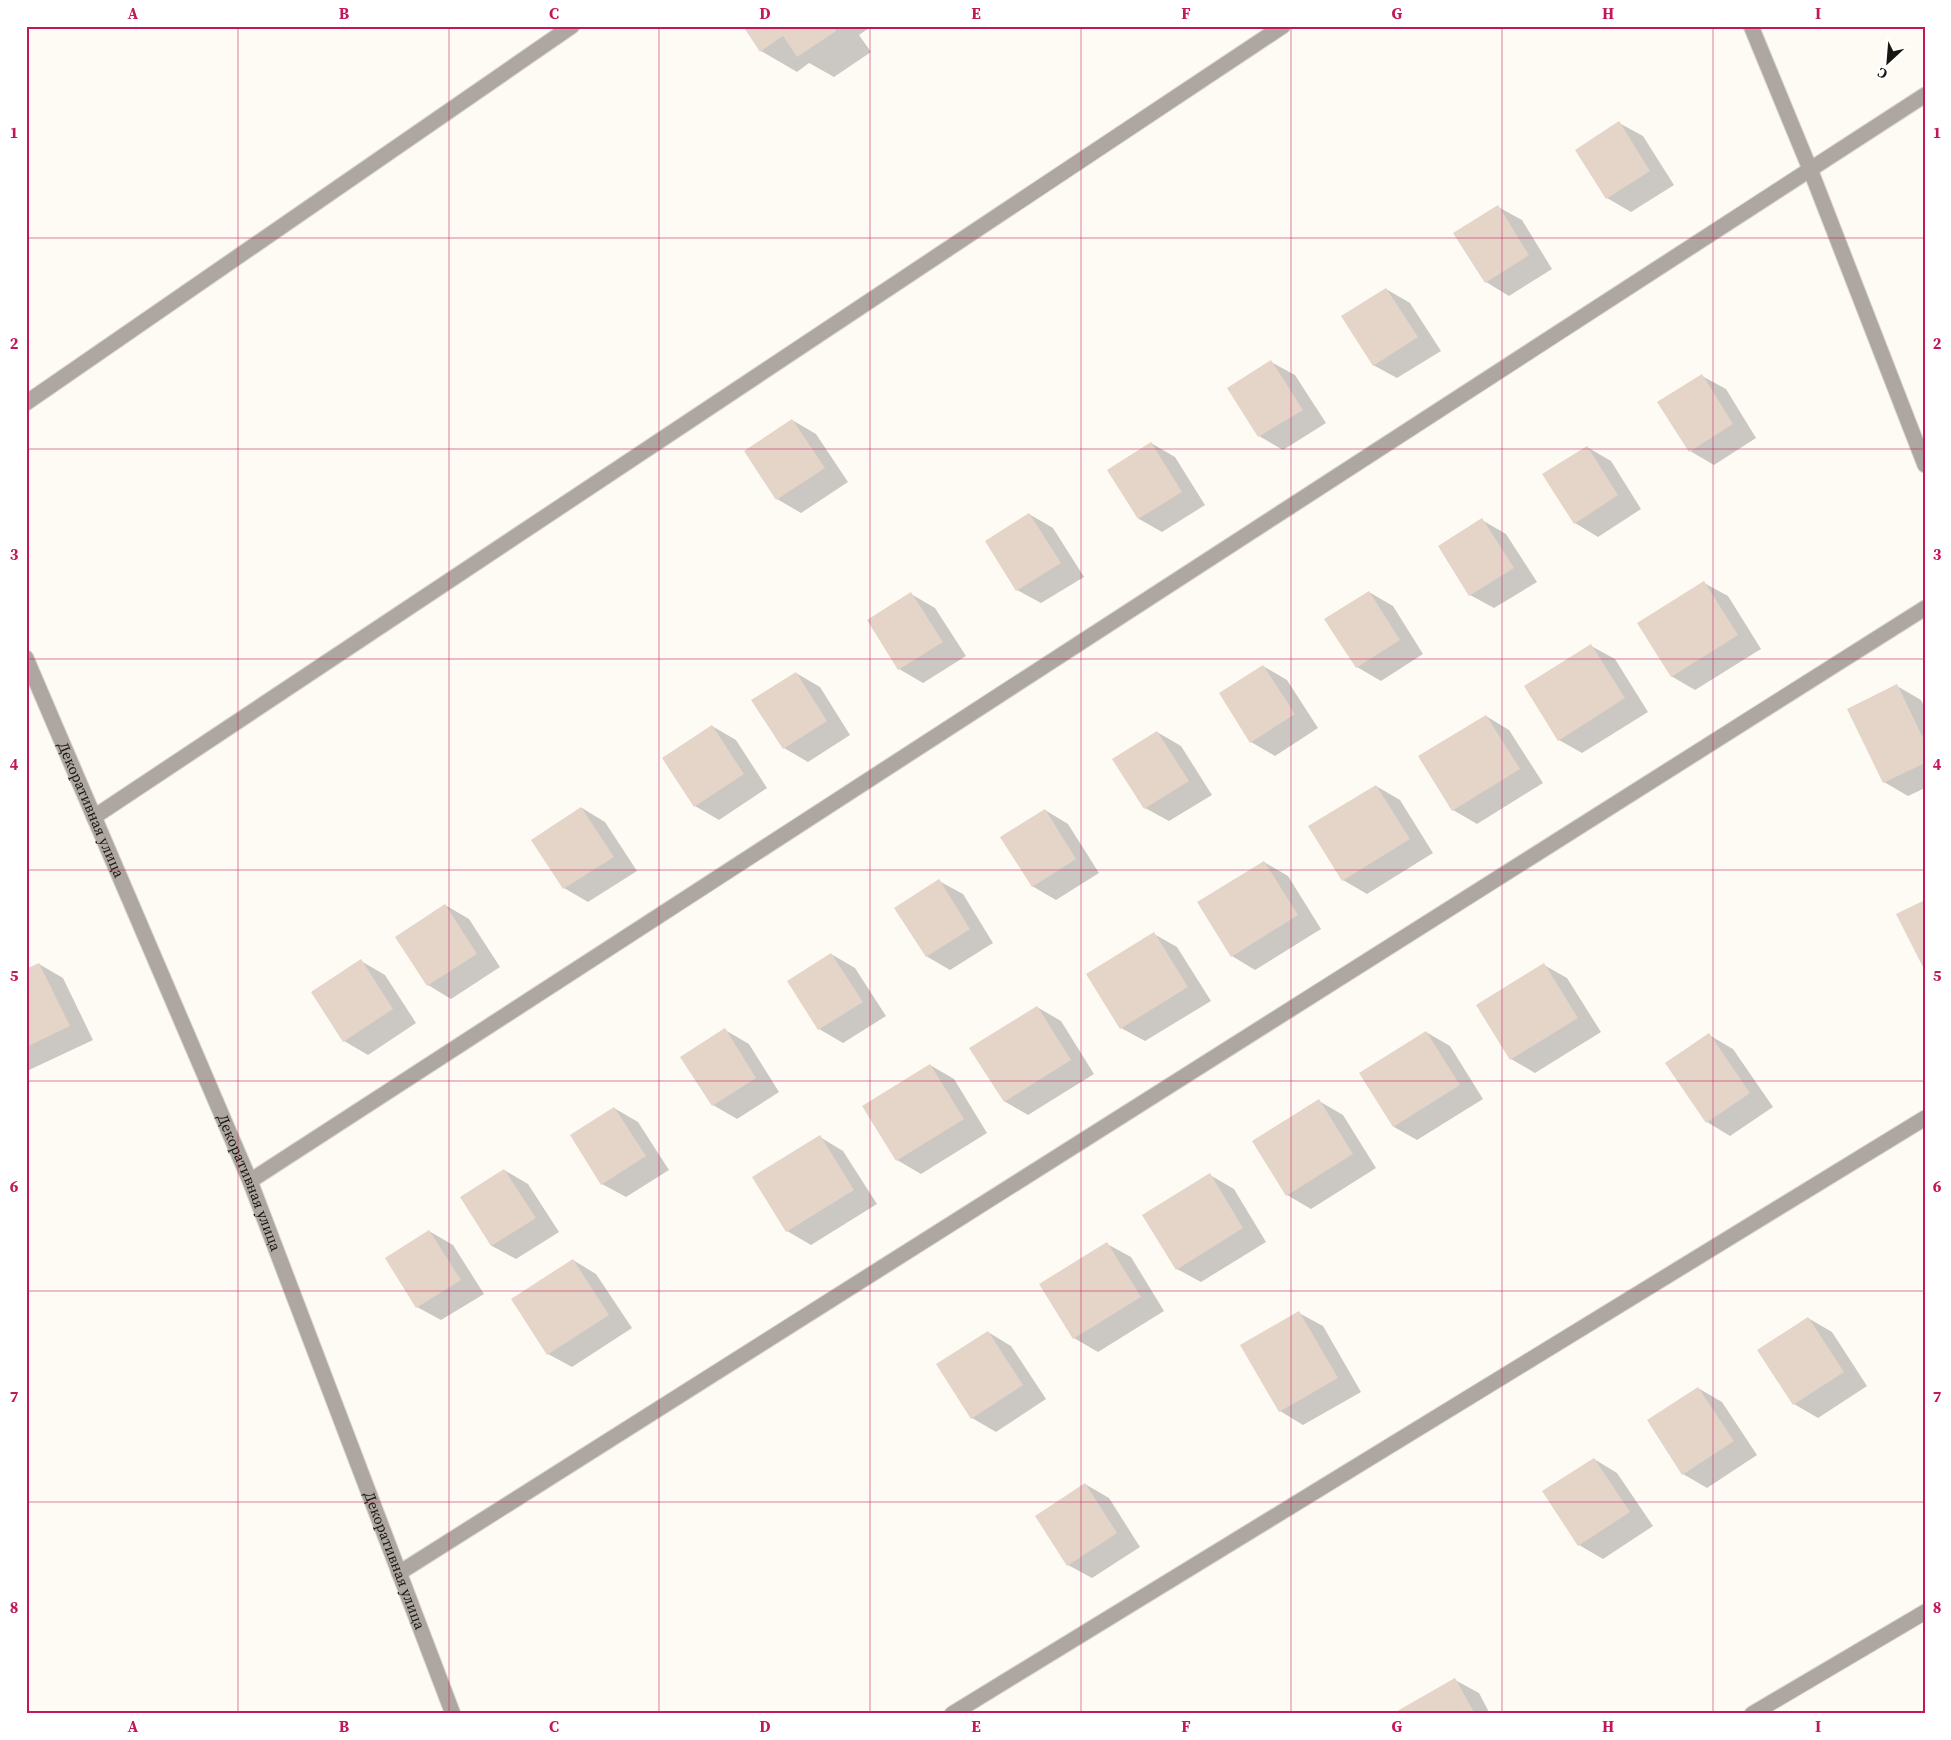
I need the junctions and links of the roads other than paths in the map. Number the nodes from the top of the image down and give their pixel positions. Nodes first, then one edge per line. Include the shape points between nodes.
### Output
1 (572, 26) edge
2 (1283, 26) edge
3 (1751, 26) edge
4 (1925, 96) edge
5 (1810, 170) junction
6 (26, 403) edge
7 (1925, 465) edge
8 (1925, 608) edge
9 (26, 658) edge
10 (94, 817) junction
11 (1925, 1118) edge
12 (250, 1181) junction
13 (399, 1574) junction
14 (1925, 1612) edge
15 (453, 1714) edge
16 (952, 1714) edge
17 (1752, 1714) edge

1 - 6 street
2 - 10 street
3 - 5 street
4 - 5 street
5 - 7 street
5 - 12 street
8 - 13 street
9 - 10 street, Декоративная улица
10 - 12 street, Декоративная улица
11 - 16 street
12 - 13 street, Декоративная улица
13 - 15 street, Декоративная улица
14 - 17 street

